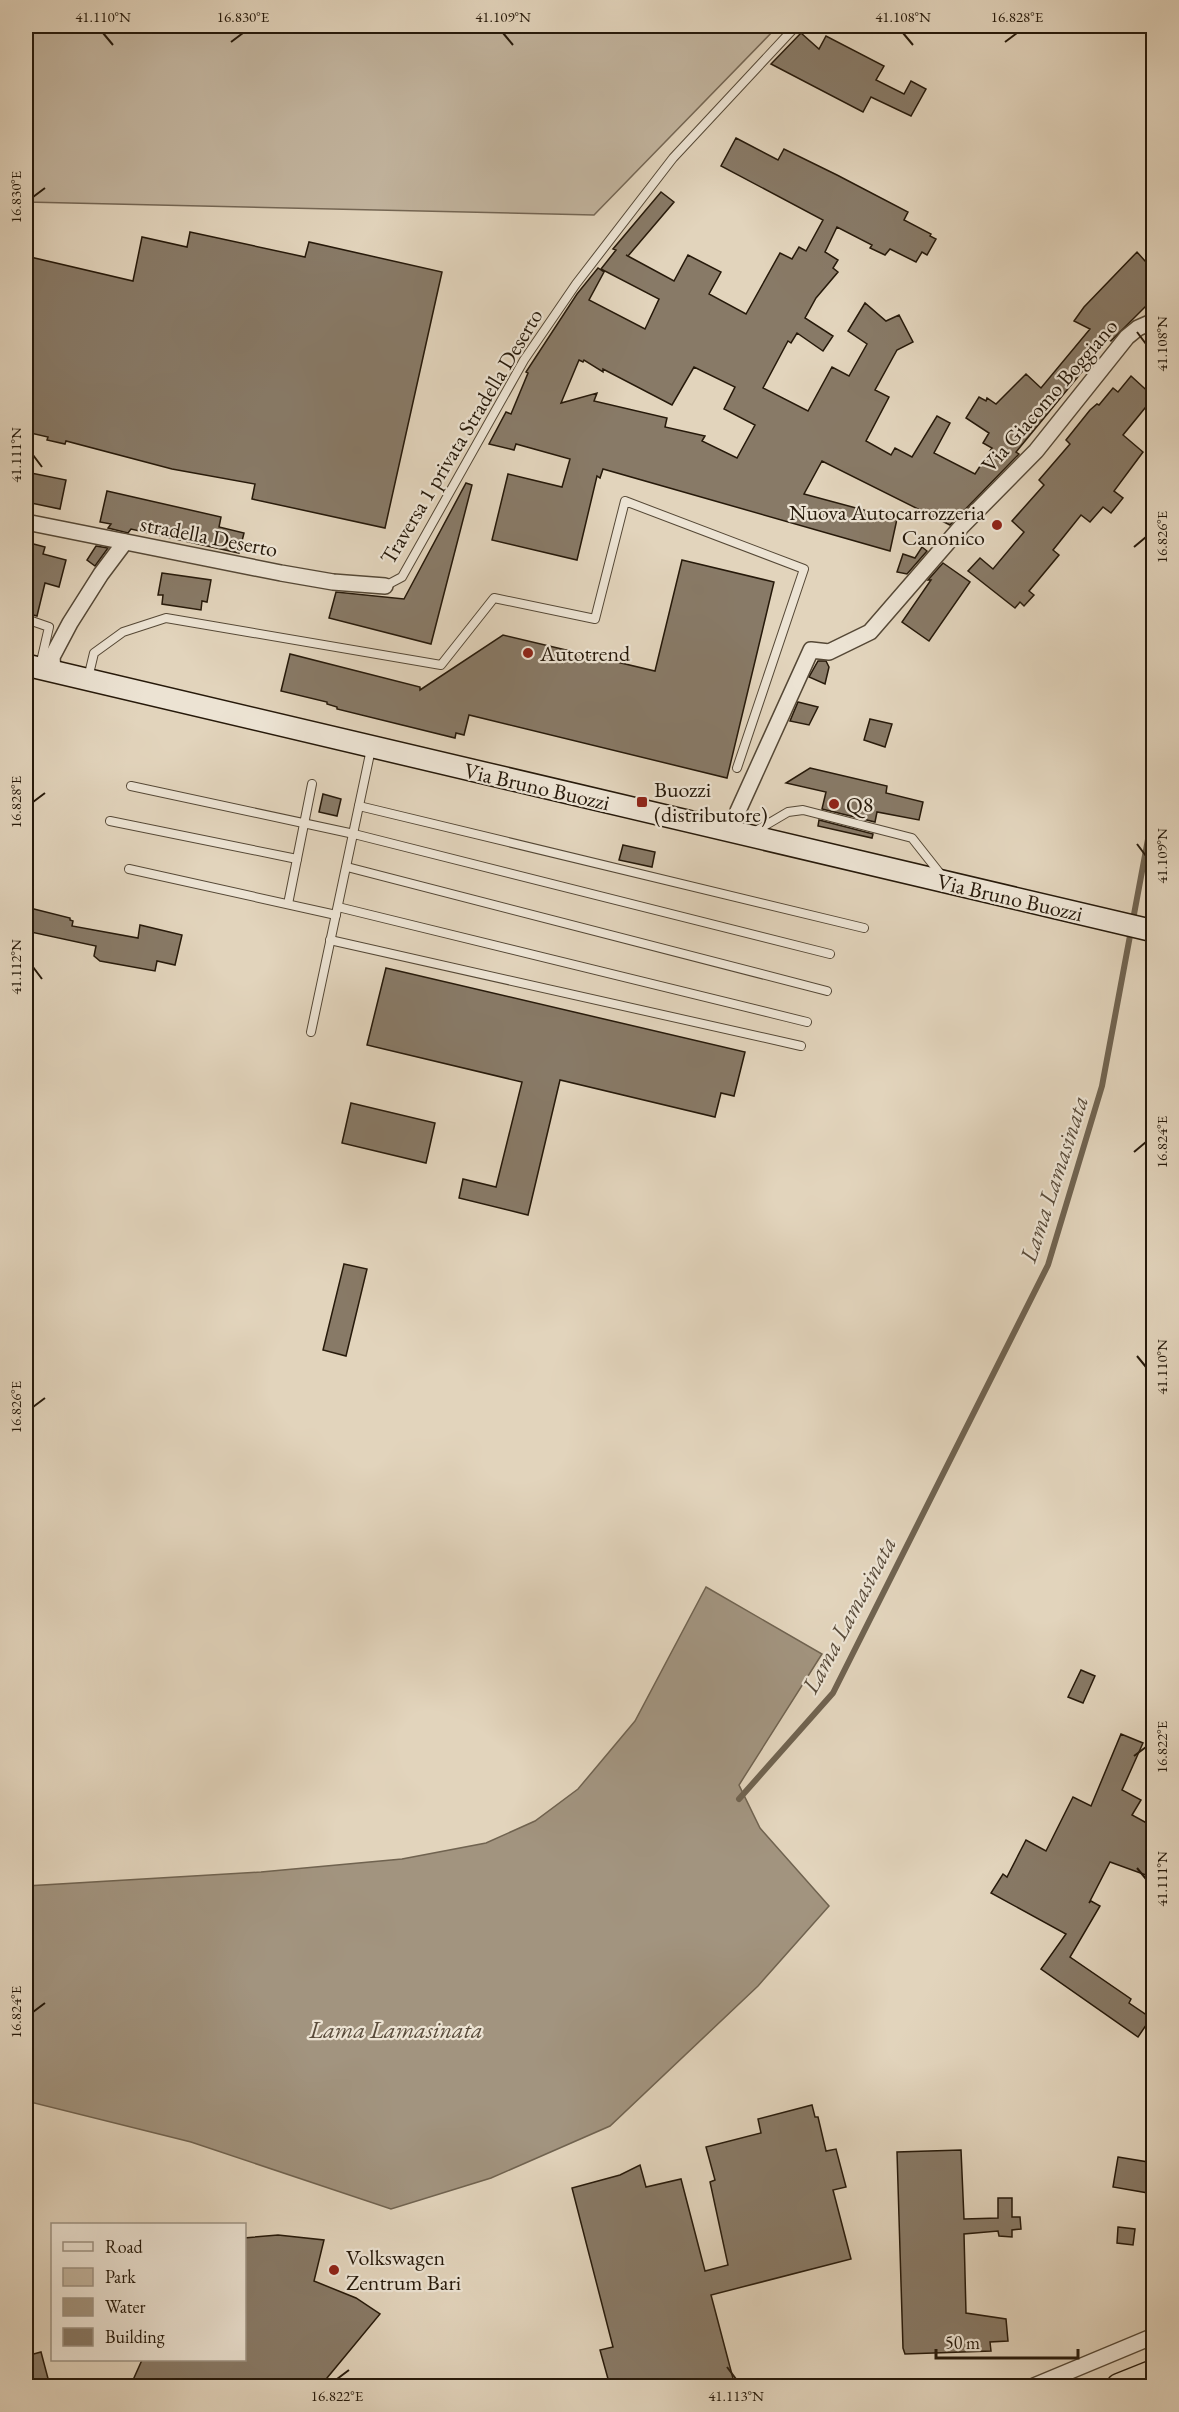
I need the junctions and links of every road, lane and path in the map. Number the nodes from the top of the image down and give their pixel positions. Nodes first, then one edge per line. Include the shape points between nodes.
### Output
1 (796, 26) edge
2 (1154, 321) edge
3 (26, 522) edge
4 (125, 542) junction
5 (385, 586) joint
6 (26, 620) edge
7 (39, 668) edge
8 (88, 680) junction
9 (372, 747) junction
10 (736, 768) dead end
11 (312, 784) dead end
12 (131, 786) dead end
13 (359, 806) junction
14 (110, 821) dead end
15 (304, 824) junction
16 (739, 833) junction
17 (354, 834) junction
18 (297, 859) junction
19 (347, 867) junction
20 (129, 869) dead end
21 (938, 880) junction
22 (288, 904) junction
23 (337, 911) junction
24 (864, 928) dead end
25 (1154, 931) edge
26 (330, 940) junction
27 (831, 954) dead end
28 (827, 991) dead end
29 (807, 1022) dead end
30 (311, 1032) dead end
31 (801, 1046) dead end
32 (1154, 2336) edge
33 (1154, 2372) edge
34 (1034, 2386) edge
35 (1119, 2386) edge

1 - 5 lane, Traversa 1 privata Stradella Deserto via 673,158 576,284 524,360 402,577
2 - 16 street, Via Giacomo Boggiano via 1127,337 1036,451 961,527 870,632 830,652 811,650 738,811
3 - 4 street, stradella Deserto
4 - 5 street, stradella Deserto via 333,582
4 - 7 street via 101,574 52,657
6 - 7 lane via 49,627
7 - 8 main road, Via Bruno Buozzi
8 - 9 main road, Via Bruno Buozzi
8 - 10 lane via 94,653 123,632 166,618 441,665 494,598 595,619 625,501 804,569
9 - 13 lane
9 - 16 main road, Via Bruno Buozzi
11 - 15 lane
12 - 15 lane
13 - 17 lane
13 - 24 lane
14 - 18 lane
15 - 17 lane
15 - 18 lane
16 - 21 main road, Via Bruno Buozzi
16 - 21 lane via 788,812 803,810 912,838
17 - 19 lane
17 - 27 lane
18 - 22 lane
19 - 23 lane
19 - 28 lane
20 - 22 lane
21 - 25 main road, Via Bruno Buozzi
22 - 23 lane
23 - 26 lane
23 - 29 lane
26 - 30 lane
26 - 31 lane
32 - 34 street
33 - 35 highway

